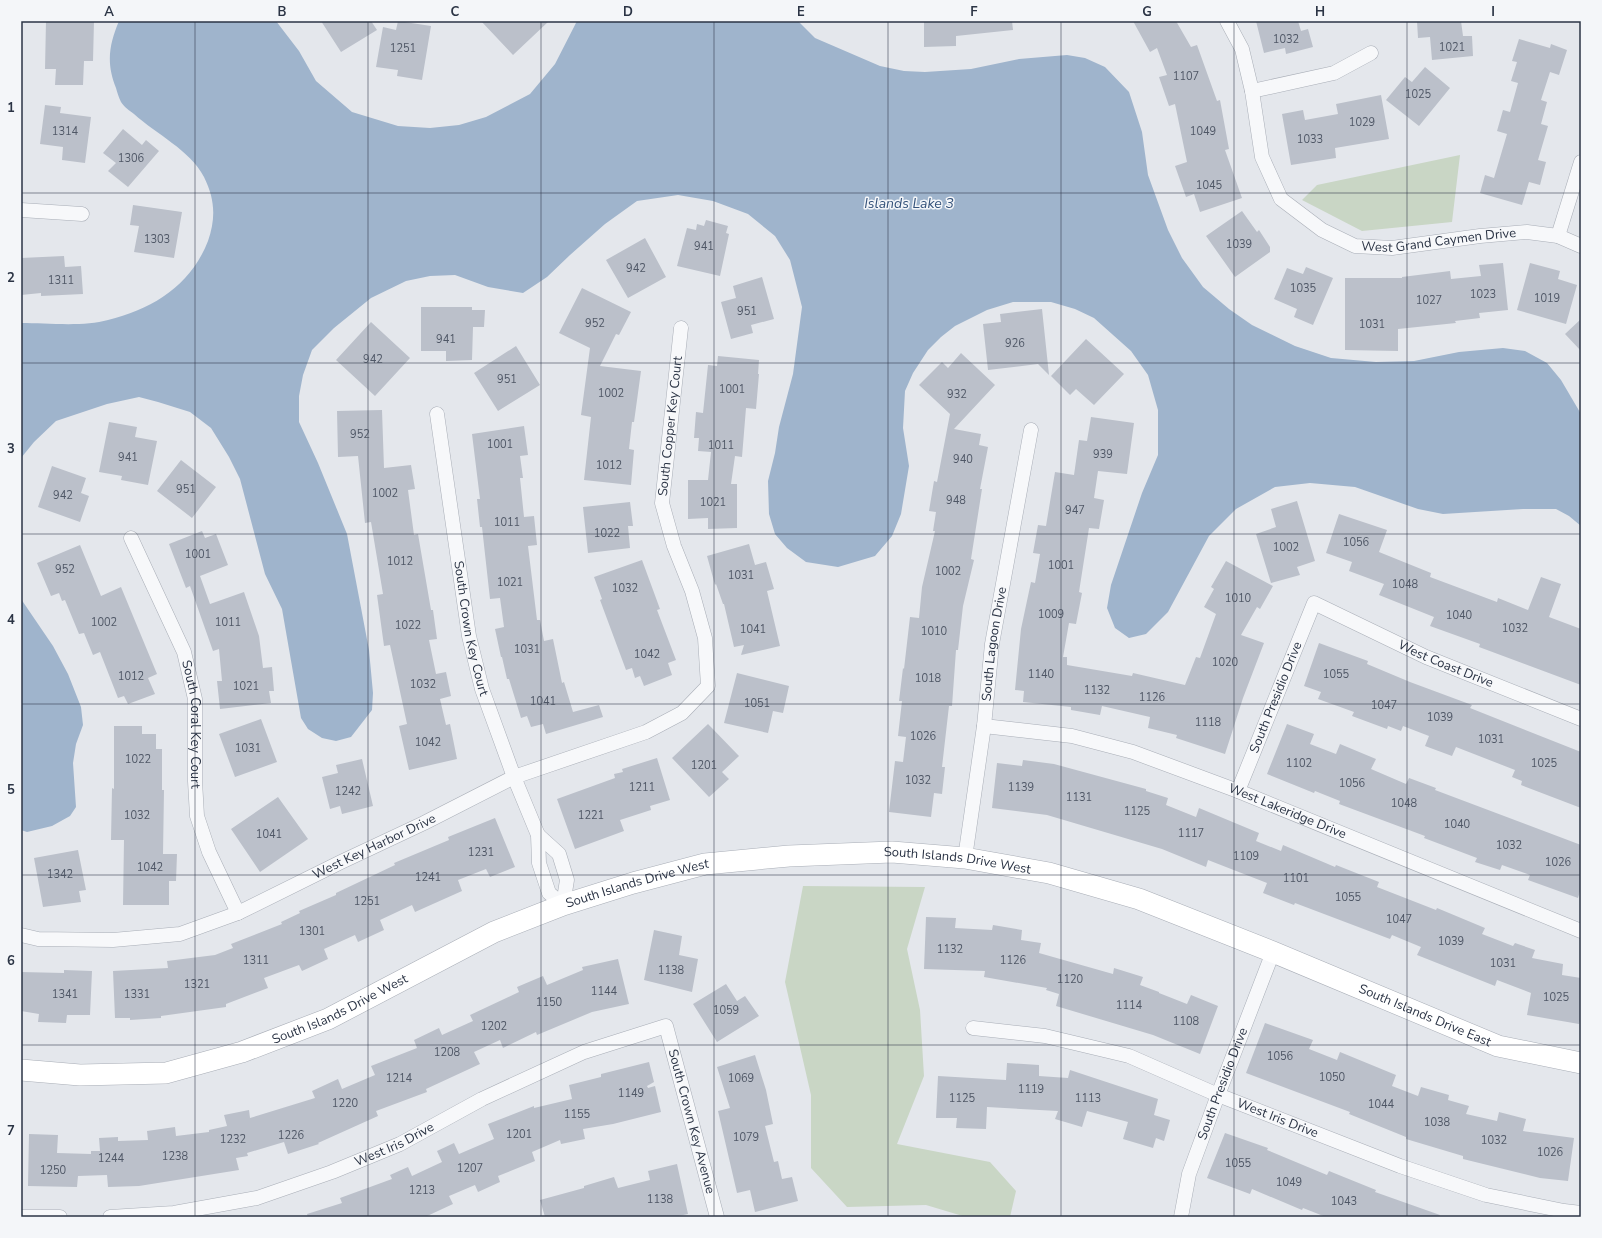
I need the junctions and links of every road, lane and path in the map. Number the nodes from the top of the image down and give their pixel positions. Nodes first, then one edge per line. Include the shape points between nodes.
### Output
1 (1227, 21) edge
2 (1371, 53) dead end
3 (1252, 91) junction
4 (1581, 162) edge
5 (21, 210) edge
6 (82, 214) dead end
7 (1558, 236) junction
8 (1581, 246) edge
9 (680, 328) dead end
10 (436, 414) dead end
11 (1031, 430) dead end
12 (131, 538) dead end
13 (1314, 603) joint
14 (708, 686) joint
15 (1581, 719) edge
16 (984, 726) junction
17 (514, 777) junction
18 (1238, 791) junction
19 (538, 835) junction
20 (965, 858) junction
21 (563, 905) junction
22 (238, 913) junction
23 (1581, 931) edge
24 (21, 934) edge
25 (1273, 952) junction
26 (666, 1026) joint
27 (974, 1028) dead end
28 (1581, 1063) edge
29 (21, 1070) edge
30 (1218, 1094) junction
31 (1581, 1213) edge
32 (21, 1217) edge
33 (60, 1217) edge
34 (110, 1217) edge
35 (717, 1217) edge
36 (1181, 1217) edge

1 - 3 street, West Grand Caymen Drive via 1242,49
2 - 3 street via 1334,73
3 - 7 street, West Grand Caymen Drive via 1262,157 1281,199 1322,230 1355,246 1392,248 1527,232
4 - 7 street
5 - 6 street
7 - 8 street, West Grand Caymen Drive
9 - 14 street, South Copper Key Court via 662,504 705,638
10 - 17 street, South Crown Key Court via 470,636 482,689
11 - 16 street, South Lagoon Drive via 992,644
12 - 22 street, South Coral Key Court via 184,652 195,699 197,816 209,852
13 - 15 street, West Coast Drive via 1426,656
13 - 18 street, South Presidio Drive
14 - 17 street, West Key Harbor Drive via 682,713 646,732
16 - 18 street, West Lakeridge Drive via 1072,736 1133,752
16 - 20 street, South Lagoon Drive
17 - 19 street, South Crown Key Court
17 - 22 street, West Key Harbor Drive
18 - 23 street, West Lakeridge Drive
19 - 21 street, South Crown Key Court via 539,863 550,893
19 - 21 street, South Crown Key Court via 558,854 567,880
20 - 21 street, South Islands Drive West via 892,852 789,856 705,864
20 - 25 street, South Islands Drive West via 1049,873 1139,899
21 - 29 street, South Islands Drive West via 494,932 328,1020 242,1052 166,1073 80,1075
22 - 24 street, West Key Harbor Drive via 180,934 113,940 38,939
25 - 28 street, South Islands Drive East via 1498,1046
25 - 30 street, South Presidio Drive
26 - 34 street, West Iris Drive via 584,1052 482,1099 400,1144 332,1172 258,1198 174,1213
26 - 35 street, South Crown Key Avenue
27 - 30 street, West Iris Drive via 1045,1036 1129,1056
30 - 31 street, West Iris Drive via 1400,1166 1486,1195
30 - 36 street, South Presidio Drive via 1189,1174
32 - 33 street

